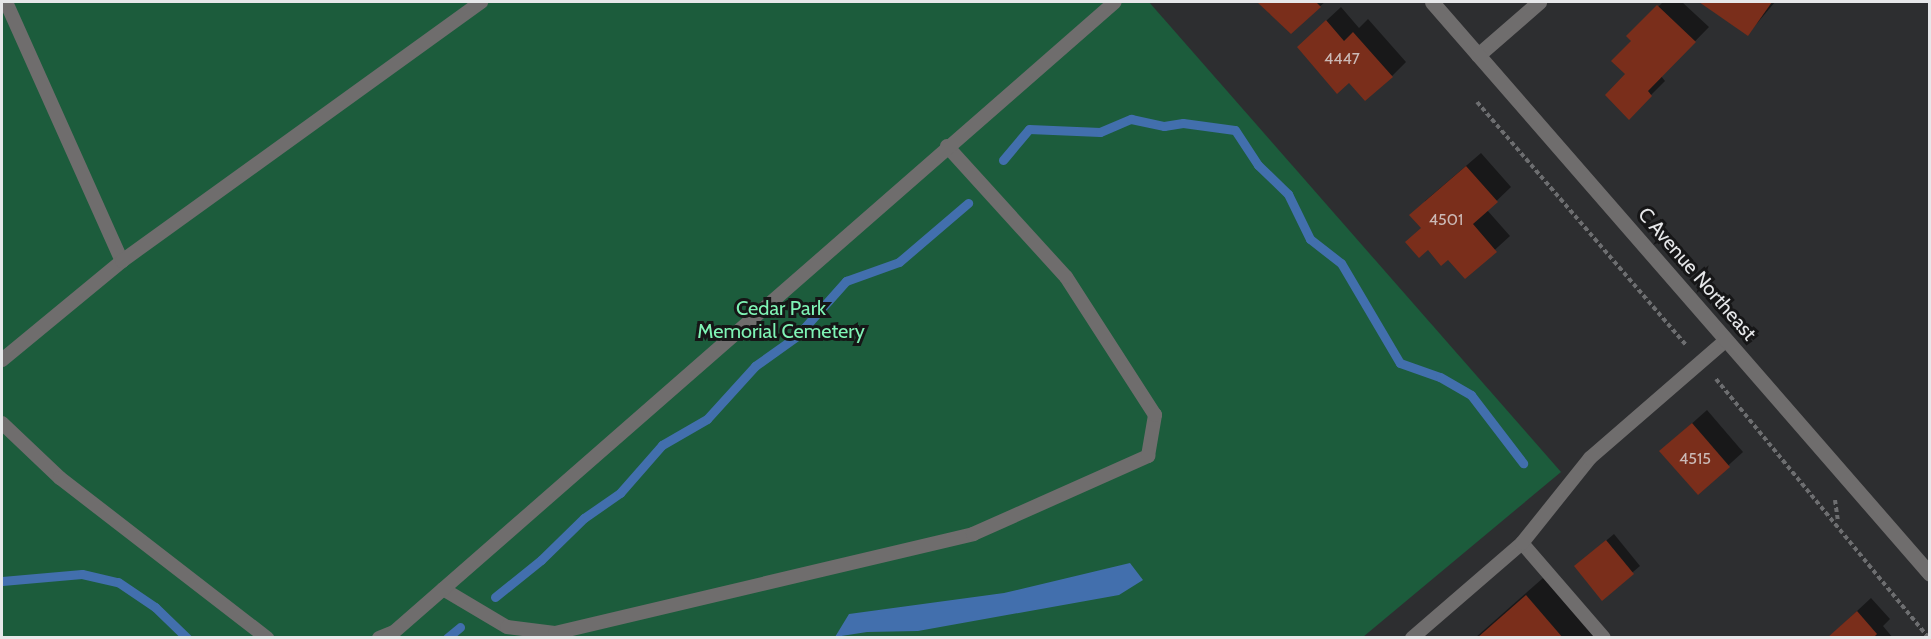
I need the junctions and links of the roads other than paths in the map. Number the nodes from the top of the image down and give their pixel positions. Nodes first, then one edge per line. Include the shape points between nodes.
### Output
1 (6, 2) edge
2 (481, 2) edge
3 (1115, 2) edge
4 (1432, 2) edge
5 (1539, 2) edge
6 (1478, 55) junction
7 (947, 146) junction
8 (122, 261) junction
9 (1726, 340) junction
10 (2, 360) edge
11 (2, 423) edge
12 (1522, 543) junction
13 (1929, 574) edge
14 (443, 589) junction
15 (267, 638) edge
16 (379, 638) edge
17 (1412, 638) edge
18 (1604, 638) edge

1 - 8 lane
2 - 8 lane
3 - 7 lane
4 - 6 street, C Avenue Northeast
5 - 6 street
6 - 9 street, C Avenue Northeast
7 - 14 lane
7 - 14 lane via 1066,277 1155,415 1148,456 973,534 555,633 507,627
8 - 10 lane
9 - 12 lane via 1590,458
9 - 13 street, C Avenue Northeast
11 - 15 lane via 60,478
12 - 17 lane
12 - 18 lane
14 - 16 lane via 394,632

